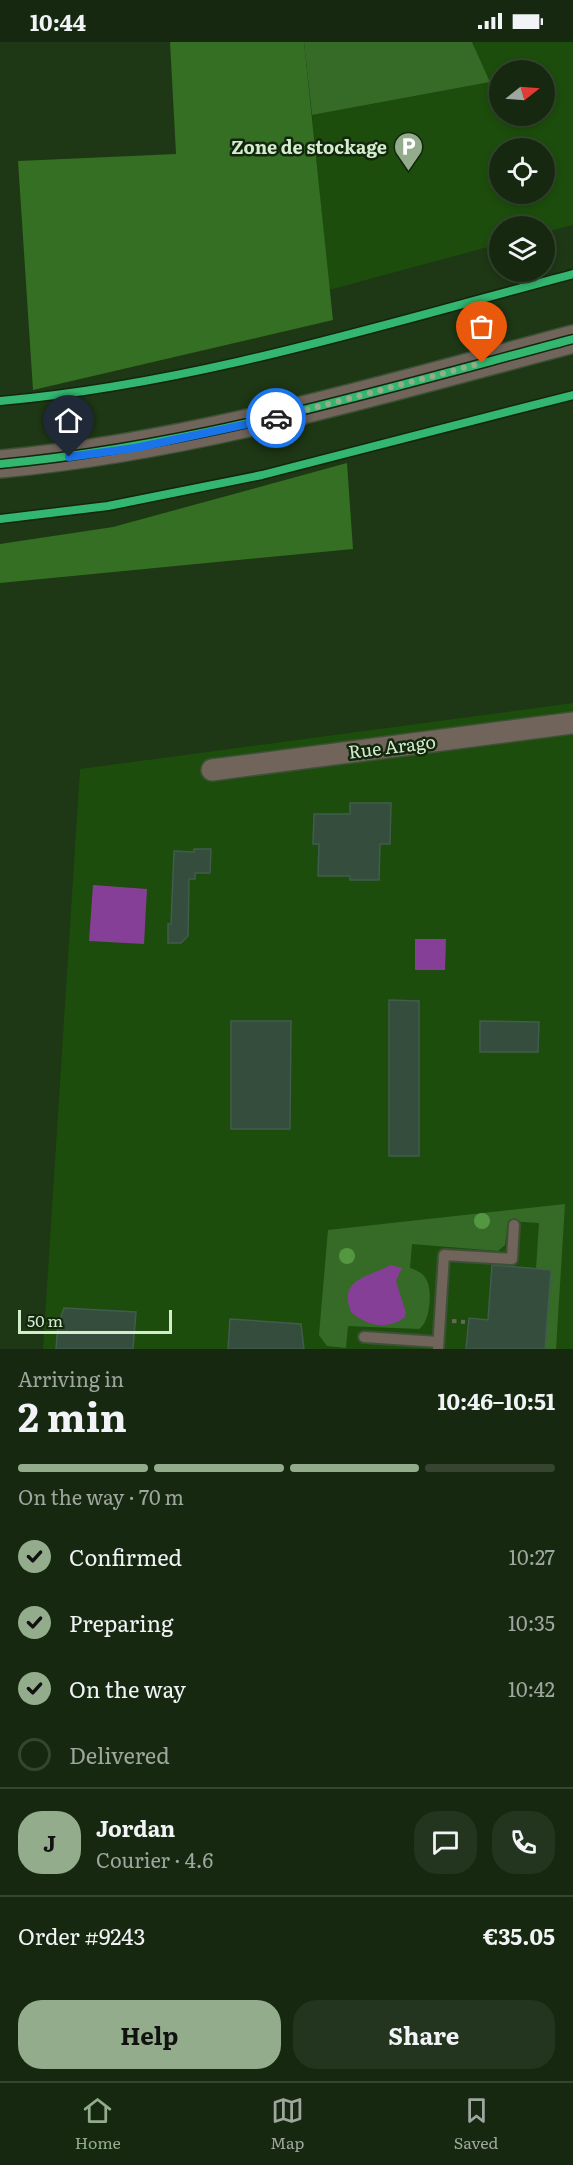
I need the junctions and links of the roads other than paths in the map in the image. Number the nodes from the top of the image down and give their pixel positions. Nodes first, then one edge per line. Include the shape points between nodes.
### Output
1 (573, 339) edge
2 (0, 464) edge
3 (573, 723) edge
4 (212, 770) dead end
5 (514, 1225) dead end
6 (364, 1337) dead end
7 (438, 1346) edge

1 - 2 street via 223,431 135,448
3 - 4 street, Rue Arago
5 - 7 lane via 512,1259 444,1255
6 - 7 lane

